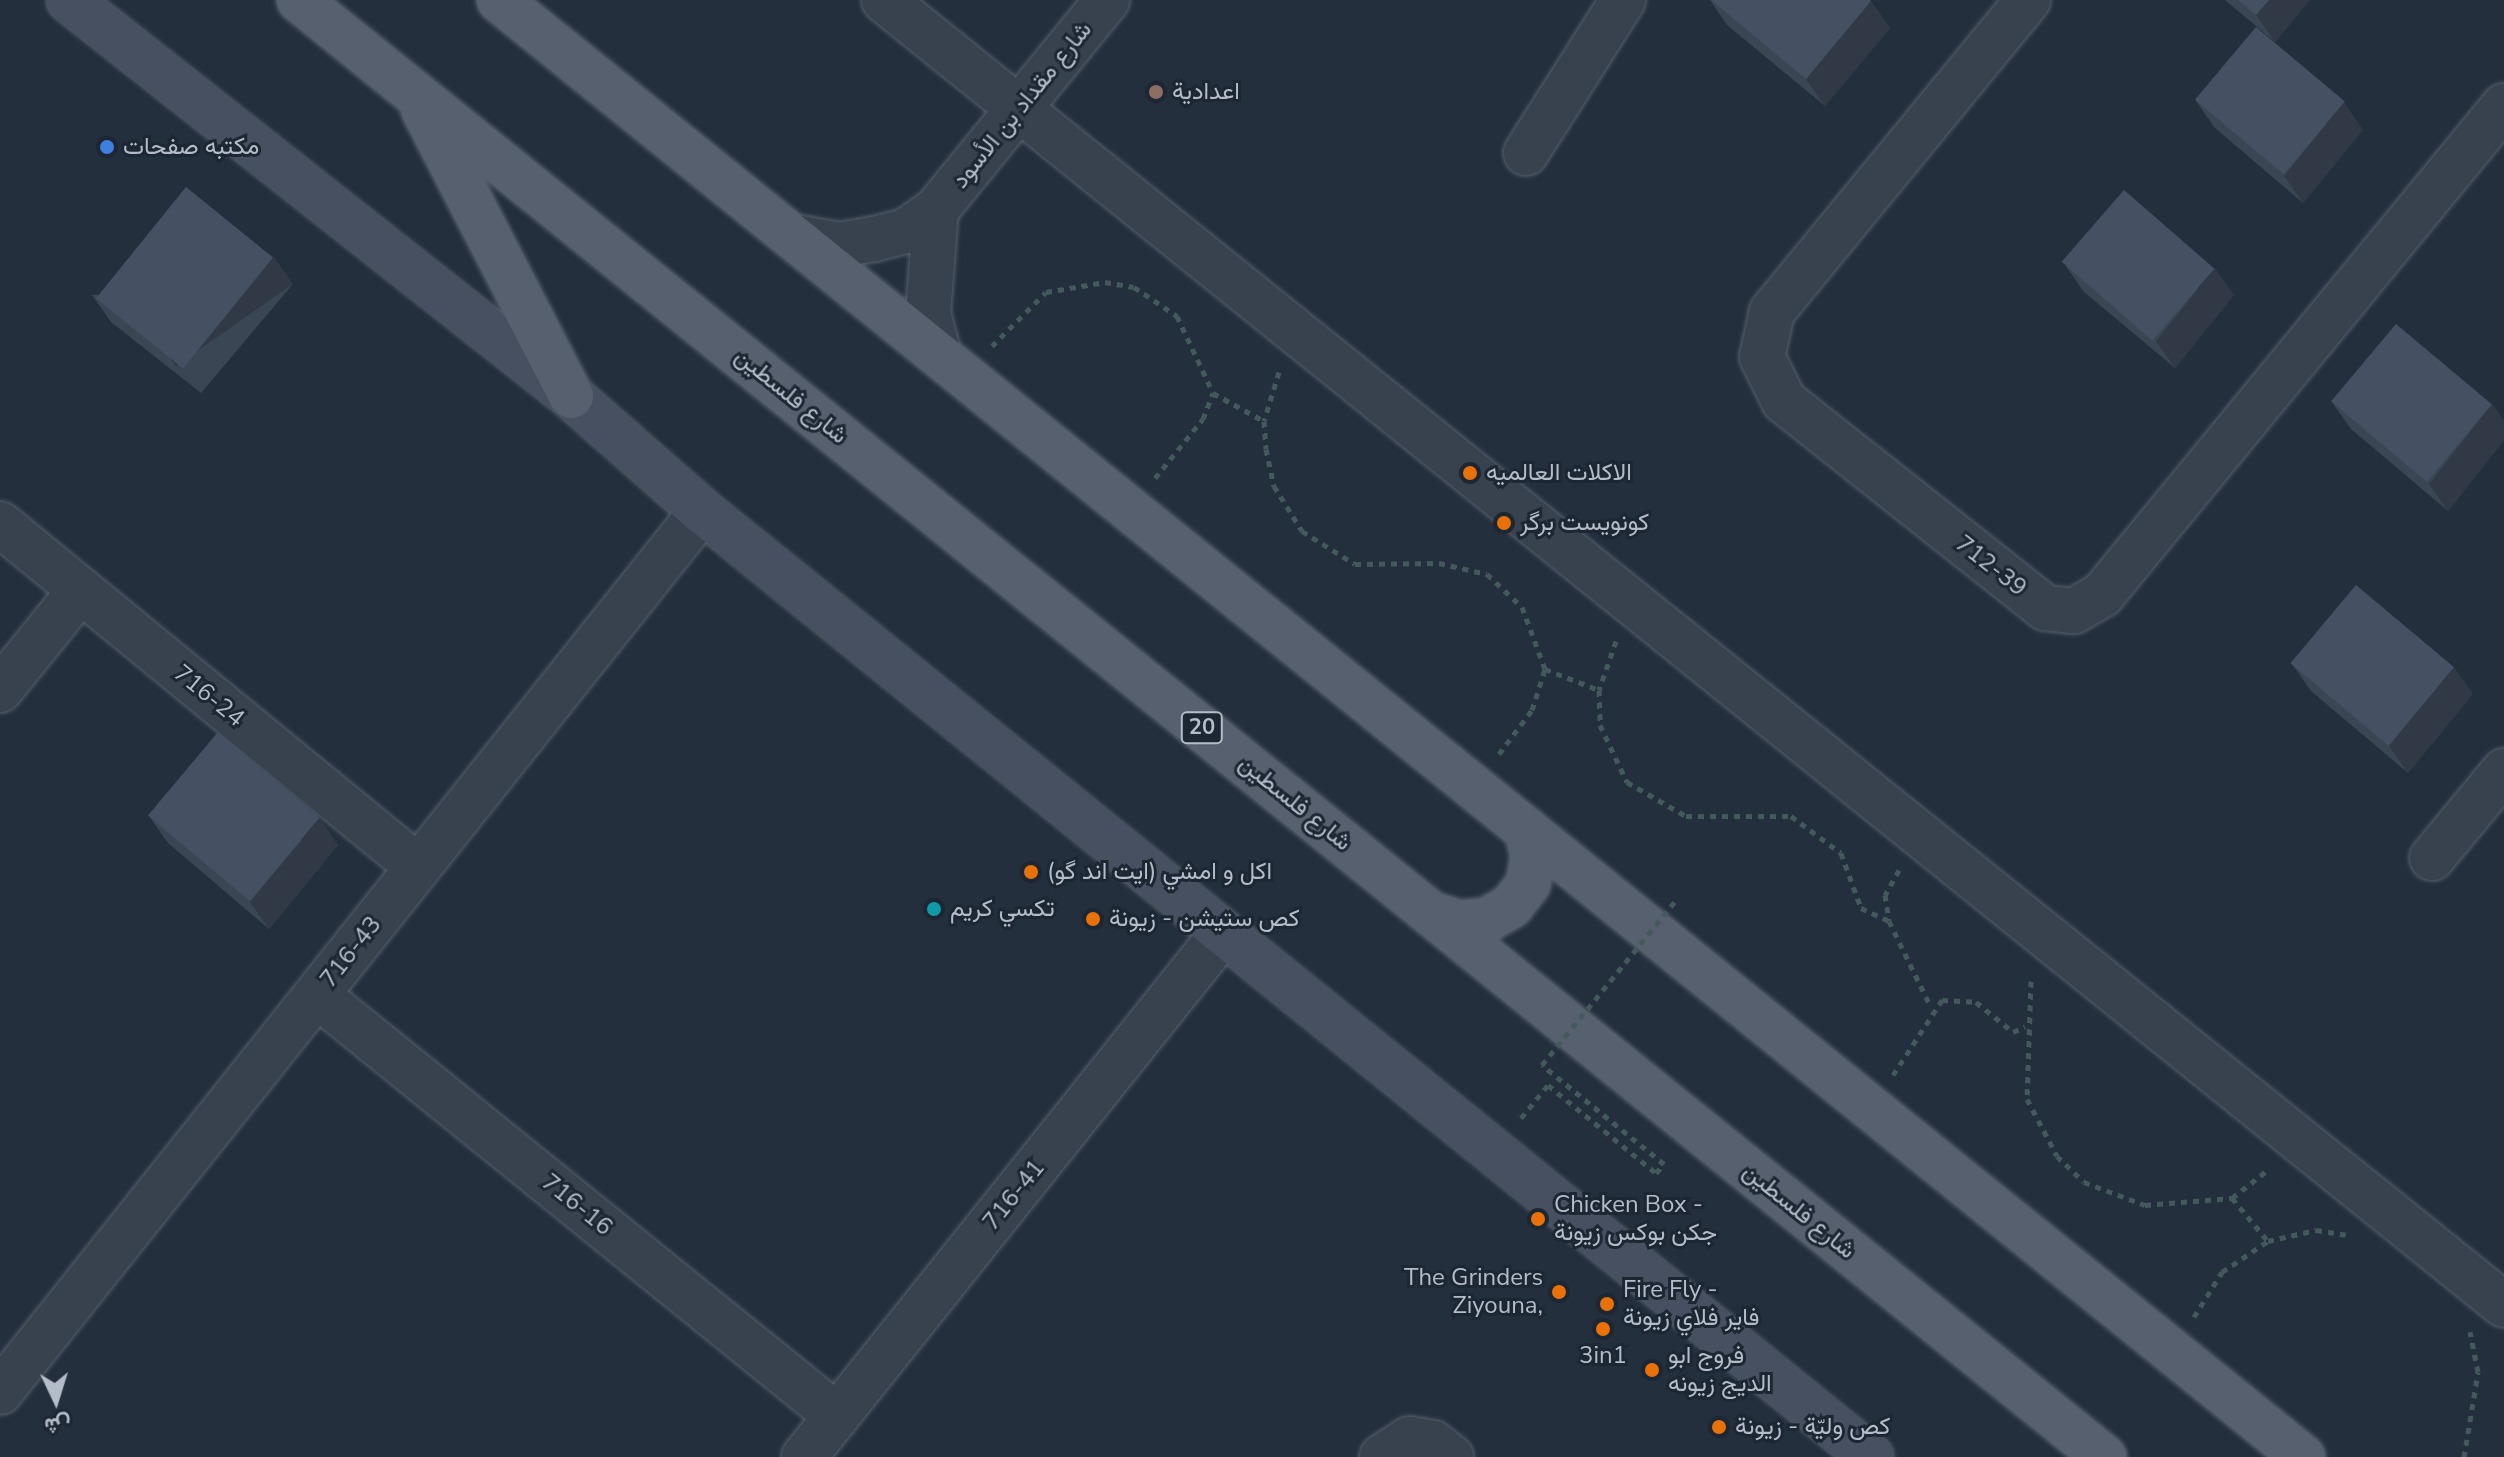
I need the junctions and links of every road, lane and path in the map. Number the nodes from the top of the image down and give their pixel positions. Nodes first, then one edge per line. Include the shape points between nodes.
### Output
1 (69, 0) edge
2 (299, 0) edge
3 (499, 0) edge
4 (884, 0) edge
5 (1107, 0) edge
6 (1623, 0) edge
7 (2028, 0) edge
8 (415, 92) junction
9 (2504, 106) edge
10 (1017, 109) junction
11 (1526, 153) dead end
12 (936, 210) junction
13 (800, 238) junction
14 (1304, 339) junction
15 (953, 364) junction
16 (1213, 393) junction
17 (571, 396) junction
18 (1264, 421) junction
19 (1131, 508) junction
20 (702, 511) junction
21 (0, 524) edge
22 (80, 591) junction
23 (1640, 610) junction
24 (1545, 669) junction
25 (0, 690) edge
26 (1599, 690) junction
27 (2504, 771) edge
28 (1476, 787) junction
29 (1527, 830) junction
30 (1926, 841) junction
31 (2432, 858) dead end
32 (418, 867) junction
33 (1676, 900) dead end
34 (1432, 914) junction
35 (1889, 921) junction
36 (1223, 933) junction
37 (2031, 981) dead end
38 (317, 995) junction
39 (1931, 1007) junction
40 (2025, 1027) junction
41 (1548, 1085) dead end
42 (1872, 1108) junction
43 (2361, 1237) dead end
44 (2268, 1241) junction
45 (2504, 1305) edge
46 (2462, 1317) dead end
47 (2172, 1352) junction
48 (0, 1392) edge
49 (837, 1416) junction
50 (804, 1457) edge
51 (1382, 1457) edge
52 (1451, 1457) edge
53 (1871, 1457) edge
54 (2104, 1457) edge
55 (2303, 1457) edge
56 (2464, 1457) edge

1 - 17 street
2 - 8 main road, شارع فلسطين / 20
3 - 13 main road
4 - 10 street
5 - 10 street, شارع مقداد بن الأسود
6 - 11 street
7 - 9 street, 712-39 via 1772,312 1762,357 1784,401 2045,608 2074,611 2102,595
8 - 17 main road
8 - 34 main road, شارع فلسطين / 20
10 - 12 street, شارع مقداد بن الأسود
10 - 14 street
12 - 13 street, شارع مقداد بن الأسود via 906,231 874,239 840,245
12 - 15 street via 928,314
13 - 15 main road
14 - 18 path via 1277,375
14 - 23 street
15 - 16 path via 1046,292 1105,282 1134,287 1177,316
15 - 19 main road
16 - 18 path
16 - 19 path via 1203,419
17 - 20 street
18 - 24 path via 1274,486 1302,531 1355,564 1439,563 1487,574 1522,607
19 - 28 main road
20 - 32 street, 716-43
20 - 36 street
21 - 22 street, 716-24
22 - 25 street
22 - 32 street, 716-24
23 - 26 path via 1613,644
23 - 30 street
24 - 26 path
24 - 28 path via 1532,710
26 - 35 path via 1610,760 1651,802 1686,816 1791,816 1841,853 1861,908
27 - 31 street
28 - 29 main road
29 - 34 main road via 1528,884 1511,906 1473,922
29 - 42 main road
30 - 35 path via 1885,895
30 - 45 street
32 - 38 street, 716-43
33 - 41 path, bridge via 1542,1065 1664,1164 1656,1173
34 - 54 main road, شارع فلسطين / 20
35 - 39 path
36 - 49 street, 716-41
36 - 53 street
37 - 40 path
38 - 48 street, 716-43
38 - 49 street, 716-16
39 - 40 path via 1942,1000 1976,1002 2013,1032
39 - 42 path
40 - 44 path via 2031,1110 2057,1156 2084,1182 2145,1205 2232,1198
42 - 47 main road
43 - 44 path via 2316,1230
44 - 47 path via 2222,1272
46 - 56 path via 2478,1372
47 - 55 main road
49 - 50 street, 716-41
51 - 52 street via 1410,1439 1433,1443

